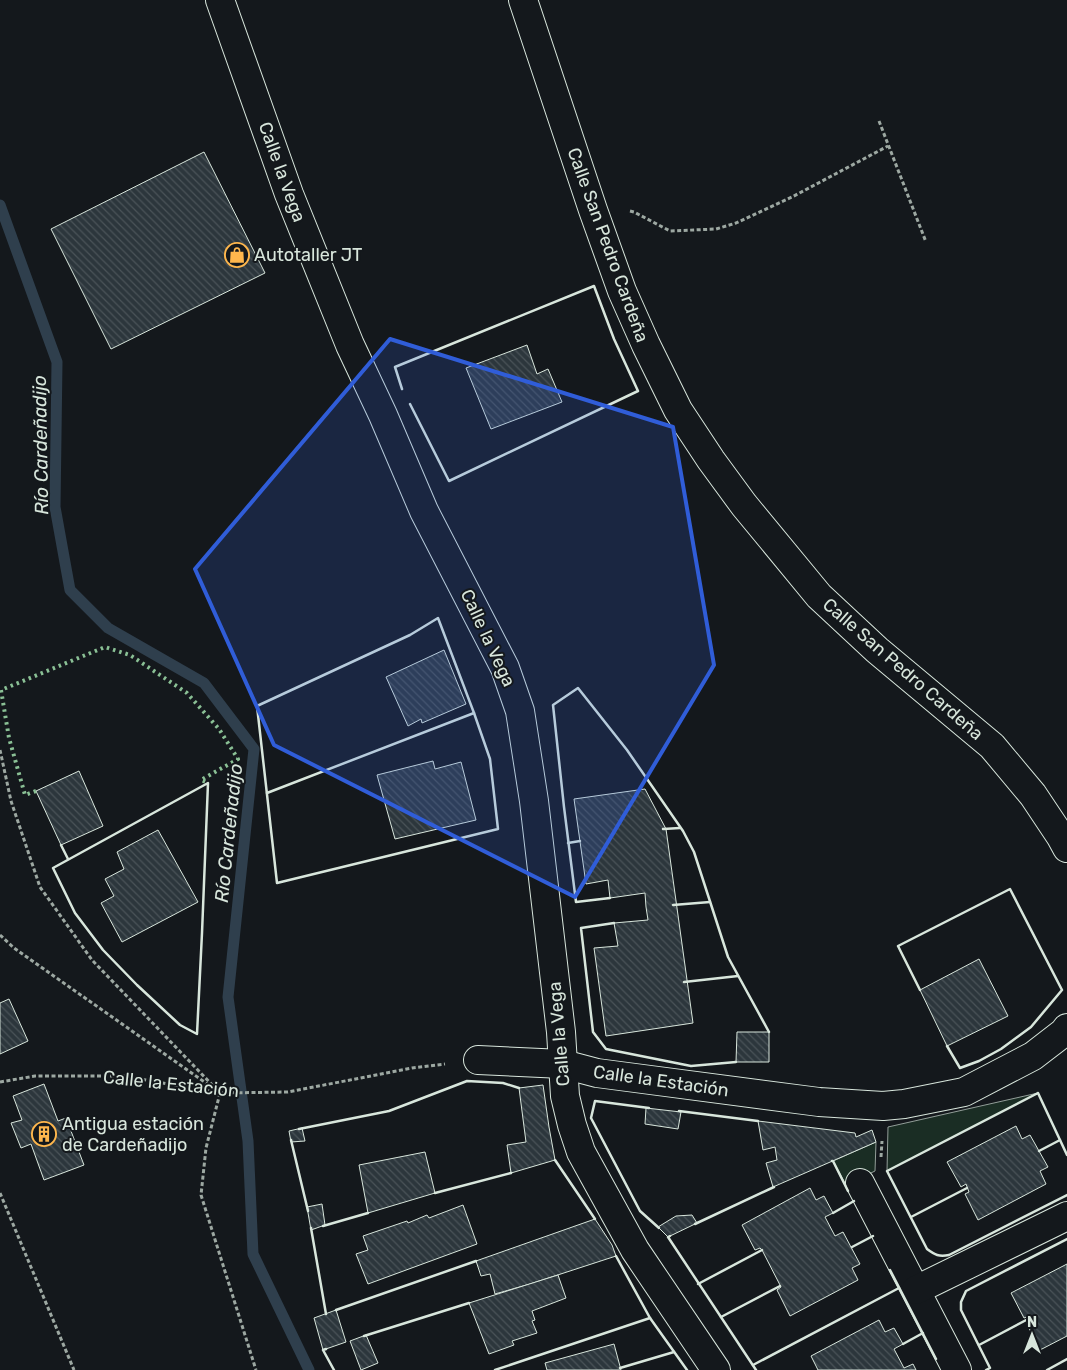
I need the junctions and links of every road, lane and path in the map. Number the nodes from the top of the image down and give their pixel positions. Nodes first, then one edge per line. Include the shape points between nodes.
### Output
1 (220, 0) edge
2 (523, 0) edge
3 (879, 121) dead end
4 (888, 146) junction
5 (593, 210) junction
6 (926, 242) dead end
7 (0, 750) edge
8 (1067, 848) edge
9 (0, 935) edge
10 (1066, 1033) edge
11 (478, 1060) joint
12 (563, 1064) junction
13 (0, 1082) edge
14 (221, 1093) junction
15 (883, 1106) junction
16 (860, 1183) joint
17 (0, 1193) edge
18 (1067, 1216) edge
19 (916, 1290) junction
20 (74, 1370) edge
21 (256, 1370) edge
22 (716, 1370) edge
23 (957, 1370) edge

1 - 12 street, Calle la Vega via 290,194 350,345 424,511 505,668 520,711 534,801
2 - 5 street, Calle San Pedro Cardeña
3 - 4 path
4 - 5 path via 792,197 716,229 670,230 634,212
4 - 6 path
5 - 8 street, Calle San Pedro Cardeña via 622,291 678,410 744,505 819,596 877,650 992,746 1033,795
7 - 14 path via 11,801 40,887 92,960
9 - 14 path
10 - 15 street, Calle la Estación via 1033,1056 964,1092
11 - 12 street, Calle la Estación
11 - 14 path, Calle la Estación via 412,1068 288,1092
12 - 15 street, Calle la Estación via 597,1073 819,1102
12 - 22 street, Calle la Vega via 565,1096 581,1152 635,1250
13 - 14 path, Calle la Estación via 35,1076 123,1076
14 - 21 path via 206,1148 201,1195
15 - 16 path via 881,1171
16 - 19 street
17 - 20 path
18 - 19 street
19 - 23 street

